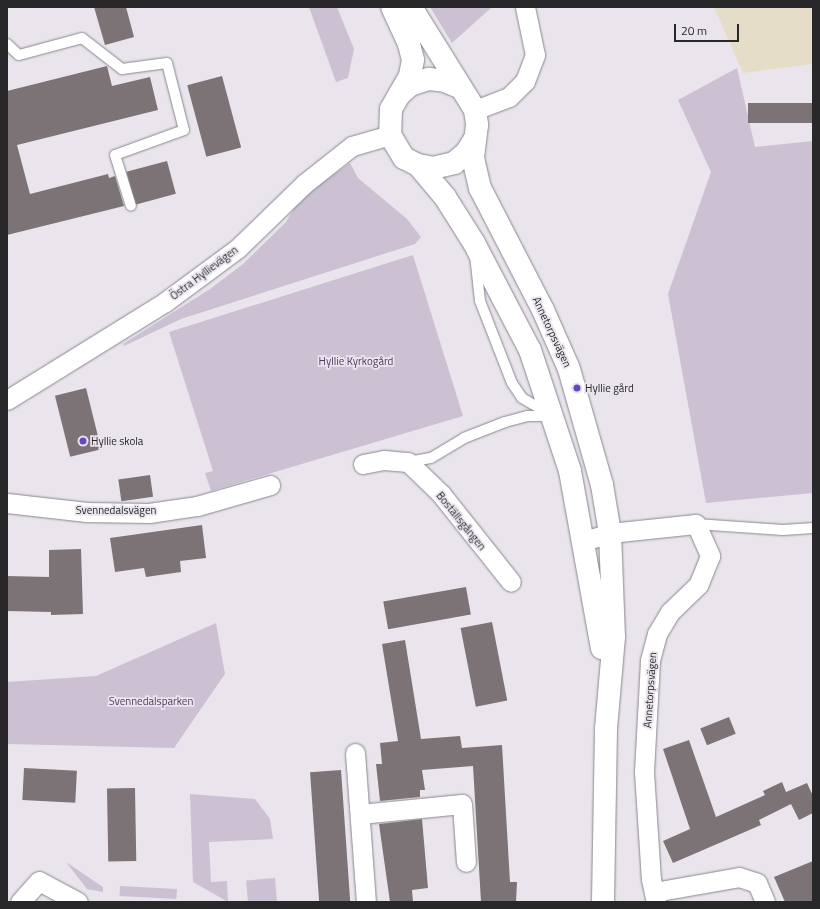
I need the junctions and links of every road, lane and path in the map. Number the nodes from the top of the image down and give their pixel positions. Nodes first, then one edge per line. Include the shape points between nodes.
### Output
1 (392, 7) edge
2 (411, 7) edge
3 (525, 7) edge
4 (7, 44) edge
5 (459, 87) junction
6 (398, 96) junction
7 (475, 110) junction
8 (390, 136) junction
9 (474, 140) junction
10 (418, 165) junction
11 (131, 206) dead end
12 (474, 244) junction
13 (7, 400) edge
14 (553, 416) junction
15 (408, 462) junction
16 (363, 464) dead end
17 (270, 485) dead end
18 (7, 503) edge
19 (696, 524) junction
20 (813, 528) edge
21 (610, 533) junction
22 (584, 541) junction
23 (511, 582) dead end
24 (606, 729) junction
25 (356, 753) dead end
26 (360, 814) junction
27 (466, 862) dead end
28 (655, 897) edge
29 (20, 902) edge
30 (78, 902) edge
31 (366, 902) edge
32 (603, 902) edge
33 (765, 902) edge

1 - 6 main road via 409,44 413,60 410,76
2 - 5 main road, Annetorpsvägen
3 - 7 street via 535,54 525,81 509,98
4 - 11 lane via 19,55 82,38 122,68 167,63 184,130 115,155
5 - 6 main road via 445,81 429,79 410,85
5 - 7 main road, Annetorpsvägen
6 - 8 main road via 391,109
7 - 9 main road, Annetorpsvägen via 477,125
8 - 10 main road, Annetorpsvägen via 404,158
8 - 13 street, Östra Hyllievägen via 352,146 304,184 237,249 149,314
9 - 10 main road, Annetorpsvägen via 466,153 454,163 433,168
9 - 21 main road, Annetorpsvägen via 474,172 480,188 543,310 576,388 602,485
10 - 12 main road, Annetorpsvägen via 445,197
12 - 14 main road, Annetorpsvägen via 530,350
12 - 14 lane via 475,273 480,301 512,383 522,398
14 - 15 lane via 527,416 505,422 464,438 431,458
14 - 22 main road, Annetorpsvägen via 570,471
15 - 16 street via 384,460
15 - 23 street, Boställsgången via 441,494
17 - 18 street, Svennedalsvägen via 197,506 149,513 86,512
19 - 20 lane via 783,530
19 - 21 street
19 - 28 street, Annetorpsvägen via 710,556 705,574 698,585 670,612 656,634 650,661 644,772
21 - 22 street
21 - 24 main road, Annetorpsvägen via 614,637
22 - 24 main road, Annetorpsvägen via 602,639
24 - 32 main road, Annetorpsvägen
25 - 26 street
26 - 27 street via 462,804
26 - 31 street
28 - 33 street, Annetorpsvägen via 738,877 757,883
29 - 30 street via 39,881

